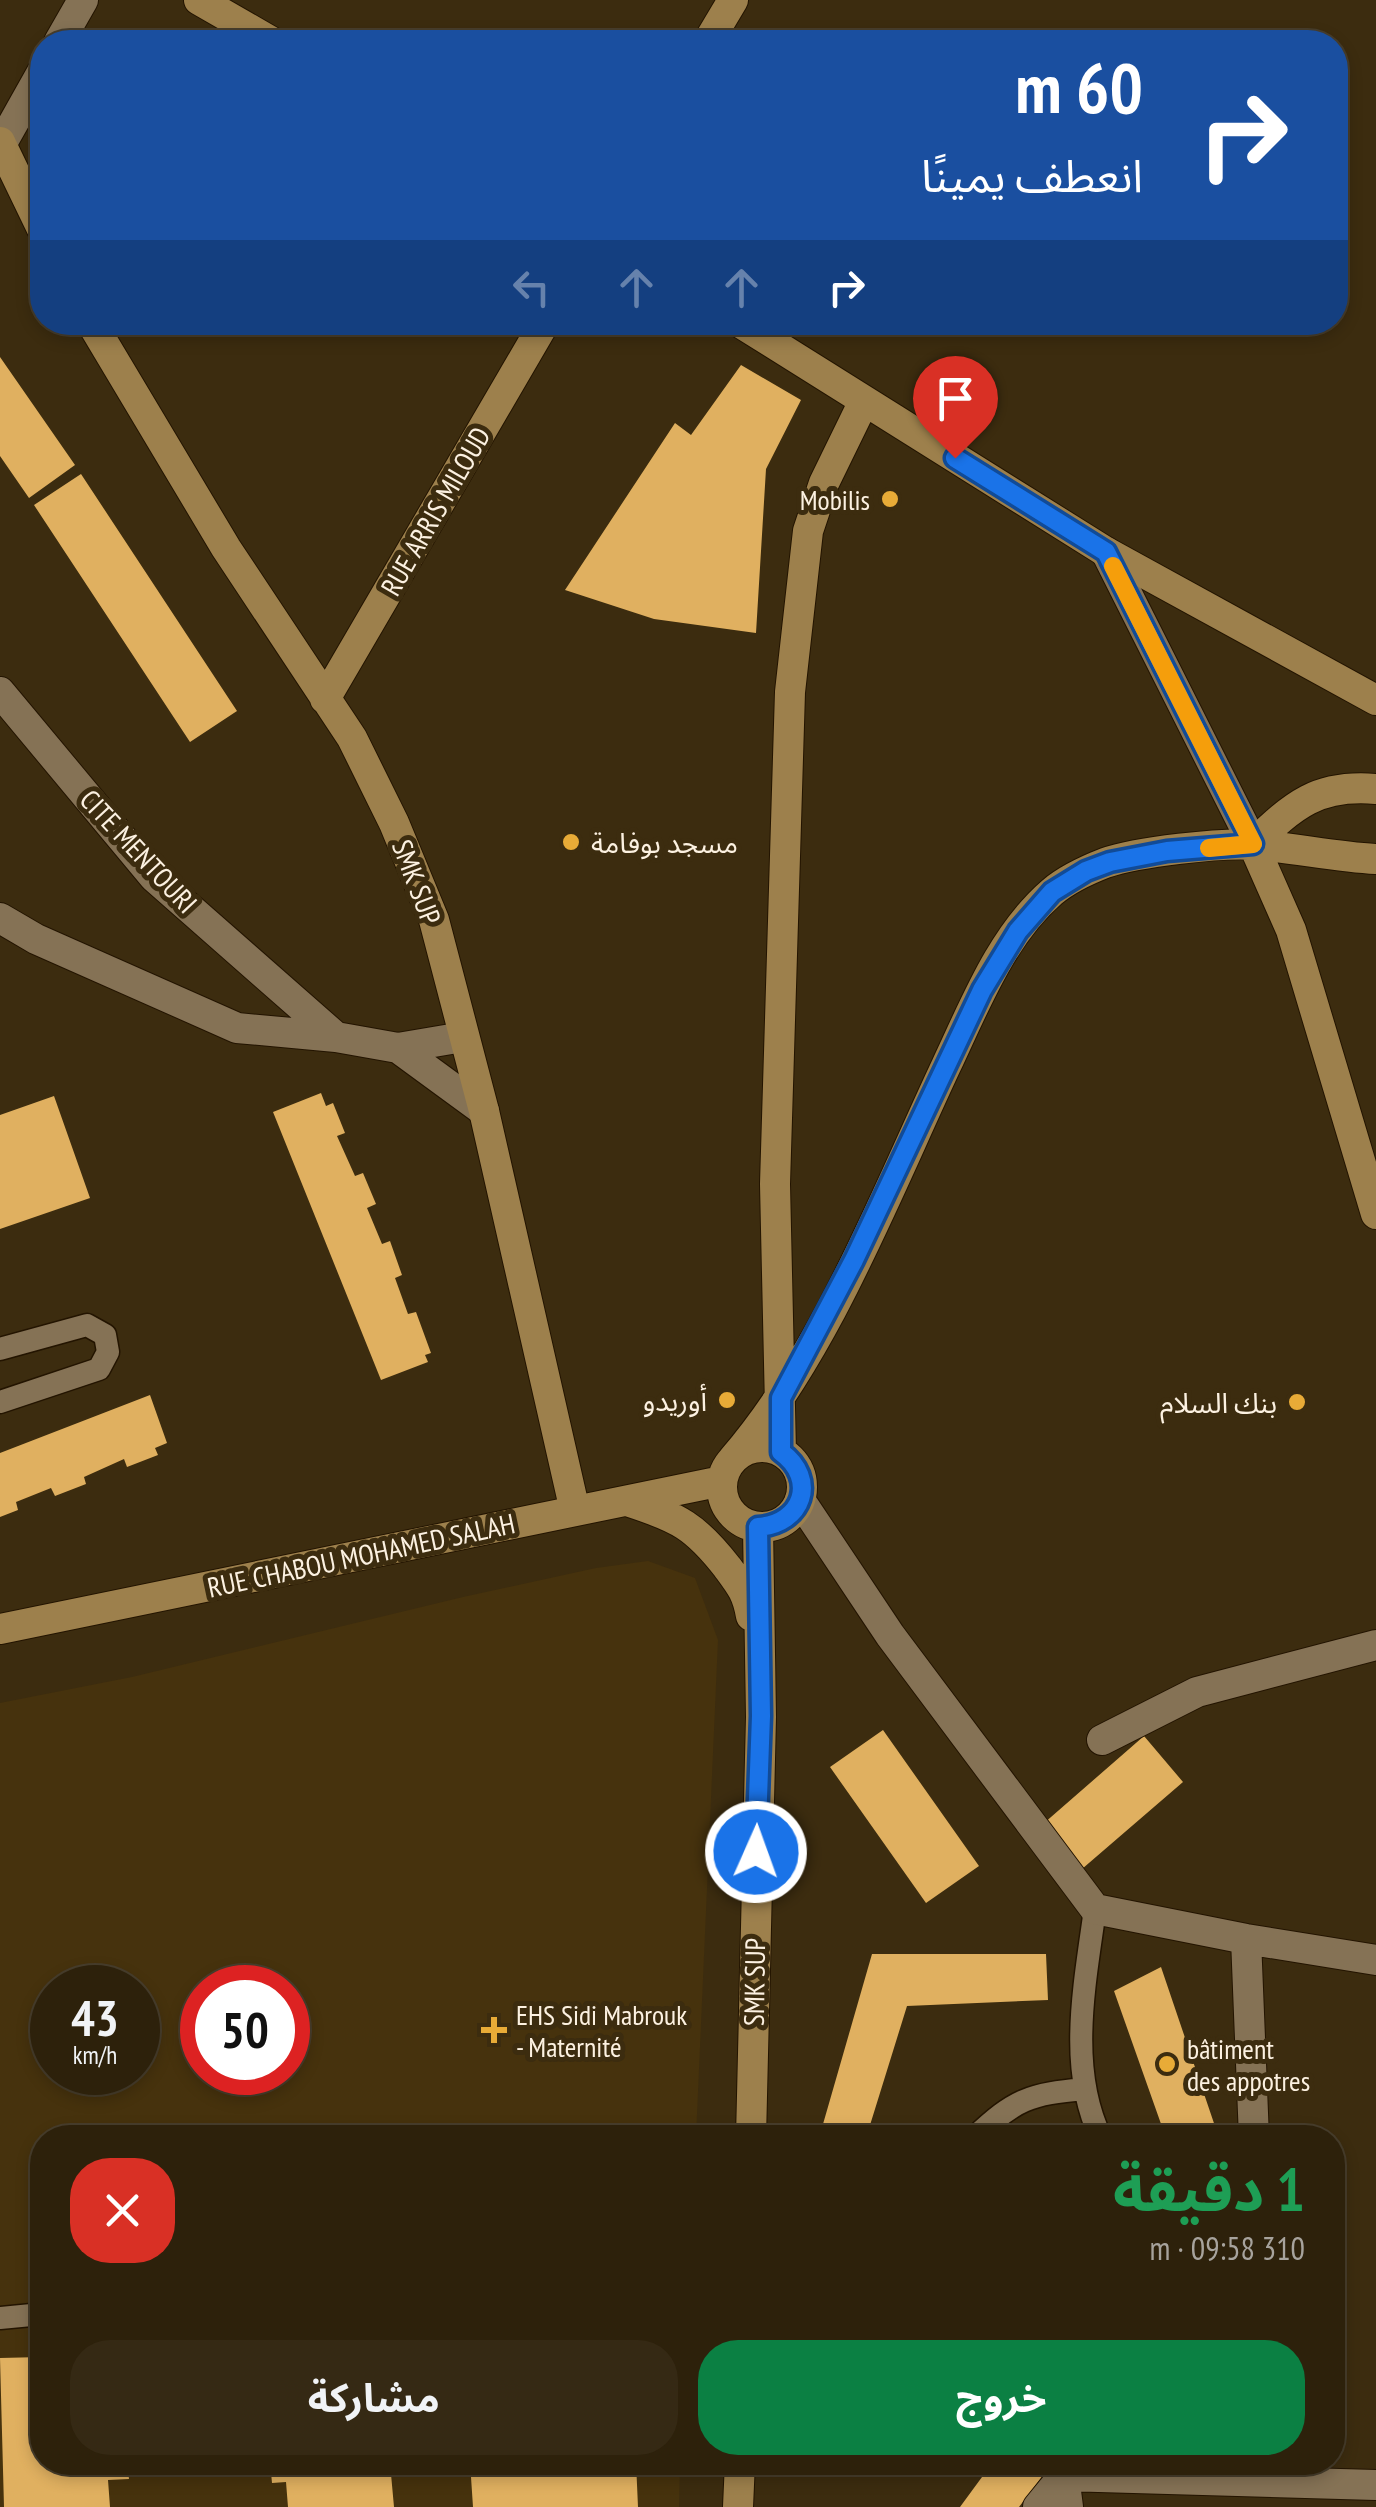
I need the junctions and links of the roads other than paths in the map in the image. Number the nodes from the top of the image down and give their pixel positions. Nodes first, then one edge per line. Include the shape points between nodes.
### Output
1 (83, 0) edge
2 (200, 0) edge
3 (732, 0) edge
4 (66, 30) edge
5 (251, 30) edge
6 (715, 30) edge
7 (30, 93) edge
8 (1, 143) edge
9 (30, 204) edge
10 (99, 335) edge
11 (537, 335) edge
12 (760, 335) edge
13 (864, 401) junction
14 (1106, 552) junction
15 (0, 692) edge
16 (325, 698) junction
17 (1376, 700) edge
18 (1376, 789) edge
19 (1253, 844) junction
20 (1376, 859) edge
21 (0, 918) edge
22 (336, 1037) junction
23 (463, 1038) junction
24 (398, 1048) junction
25 (484, 1111) junction
26 (1376, 1214) edge
27 (0, 1349) edge
28 (781, 1398) junction
29 (0, 1402) edge
30 (781, 1452) junction
31 (728, 1470) junction
32 (800, 1500) junction
33 (630, 1502) junction
34 (575, 1511) junction
35 (758, 1527) junction
36 (0, 1629) edge
37 (1376, 1645) edge
38 (761, 1668) junction
39 (1102, 1740) dead end
40 (1095, 1909) junction
41 (1246, 1940) junction
42 (1376, 1960) edge
43 (1085, 2089) junction
44 (751, 2125) edge
45 (988, 2125) edge
46 (1095, 2125) edge
47 (1253, 2125) edge
48 (30, 2315) edge
49 (0, 2318) edge
50 (739, 2475) edge
51 (1064, 2475) edge
52 (1069, 2475) edge
53 (1184, 2475) edge
54 (1376, 2485) edge
55 (738, 2507) edge
56 (1038, 2507) edge
57 (1068, 2507) edge

1 - 4 street
2 - 5 main road
3 - 6 main road
7 - 8 street
8 - 9 main road
10 - 16 main road, SMK SUP
11 - 16 main road, RUE ARRIS MILOUD
12 - 13 main road
13 - 14 main road
13 - 28 main road via 808,531 790,692 775,1184
14 - 17 main road
14 - 19 street
15 - 22 street, CITE MENTOURI via 154,877
16 - 23 main road, SMK SUP via 394,823 434,920
18 - 19 main road via 1349,787 1302,801
19 - 20 main road
19 - 26 main road via 1291,930
19 - 28 main road via 1110,862 1052,892 1018,931 982,990
21 - 22 street via 237,1028
22 - 24 street
23 - 24 street
23 - 25 main road, SMK SUP
24 - 25 street
25 - 34 main road, SMK SUP
27 - 29 lane via 87,1325 105,1335 108,1352 100,1369
28 - 30 main road
28 - 31 main road
30 - 31 main road via 756,1448
30 - 32 main road via 797,1466
31 - 33 main road, RUE CHABOU MOHAMED SALAH
31 - 35 main road via 726,1506
32 - 35 main road via 784,1521
32 - 40 street via 890,1634
33 - 34 main road, RUE CHABOU MOHAMED SALAH
33 - 38 main road via 701,1534 747,1593
34 - 36 main road, RUE CHABOU MOHAMED SALAH
35 - 38 main road, SMK SUP
37 - 39 street via 1197,1692
38 - 44 main road, SMK SUP
40 - 41 street
40 - 43 lane via 1081,2011
41 - 42 street
41 - 47 street
43 - 45 lane via 1036,2094
43 - 46 lane
48 - 49 lane
50 - 55 main road
51 - 56 street
52 - 57 street
53 - 54 street

